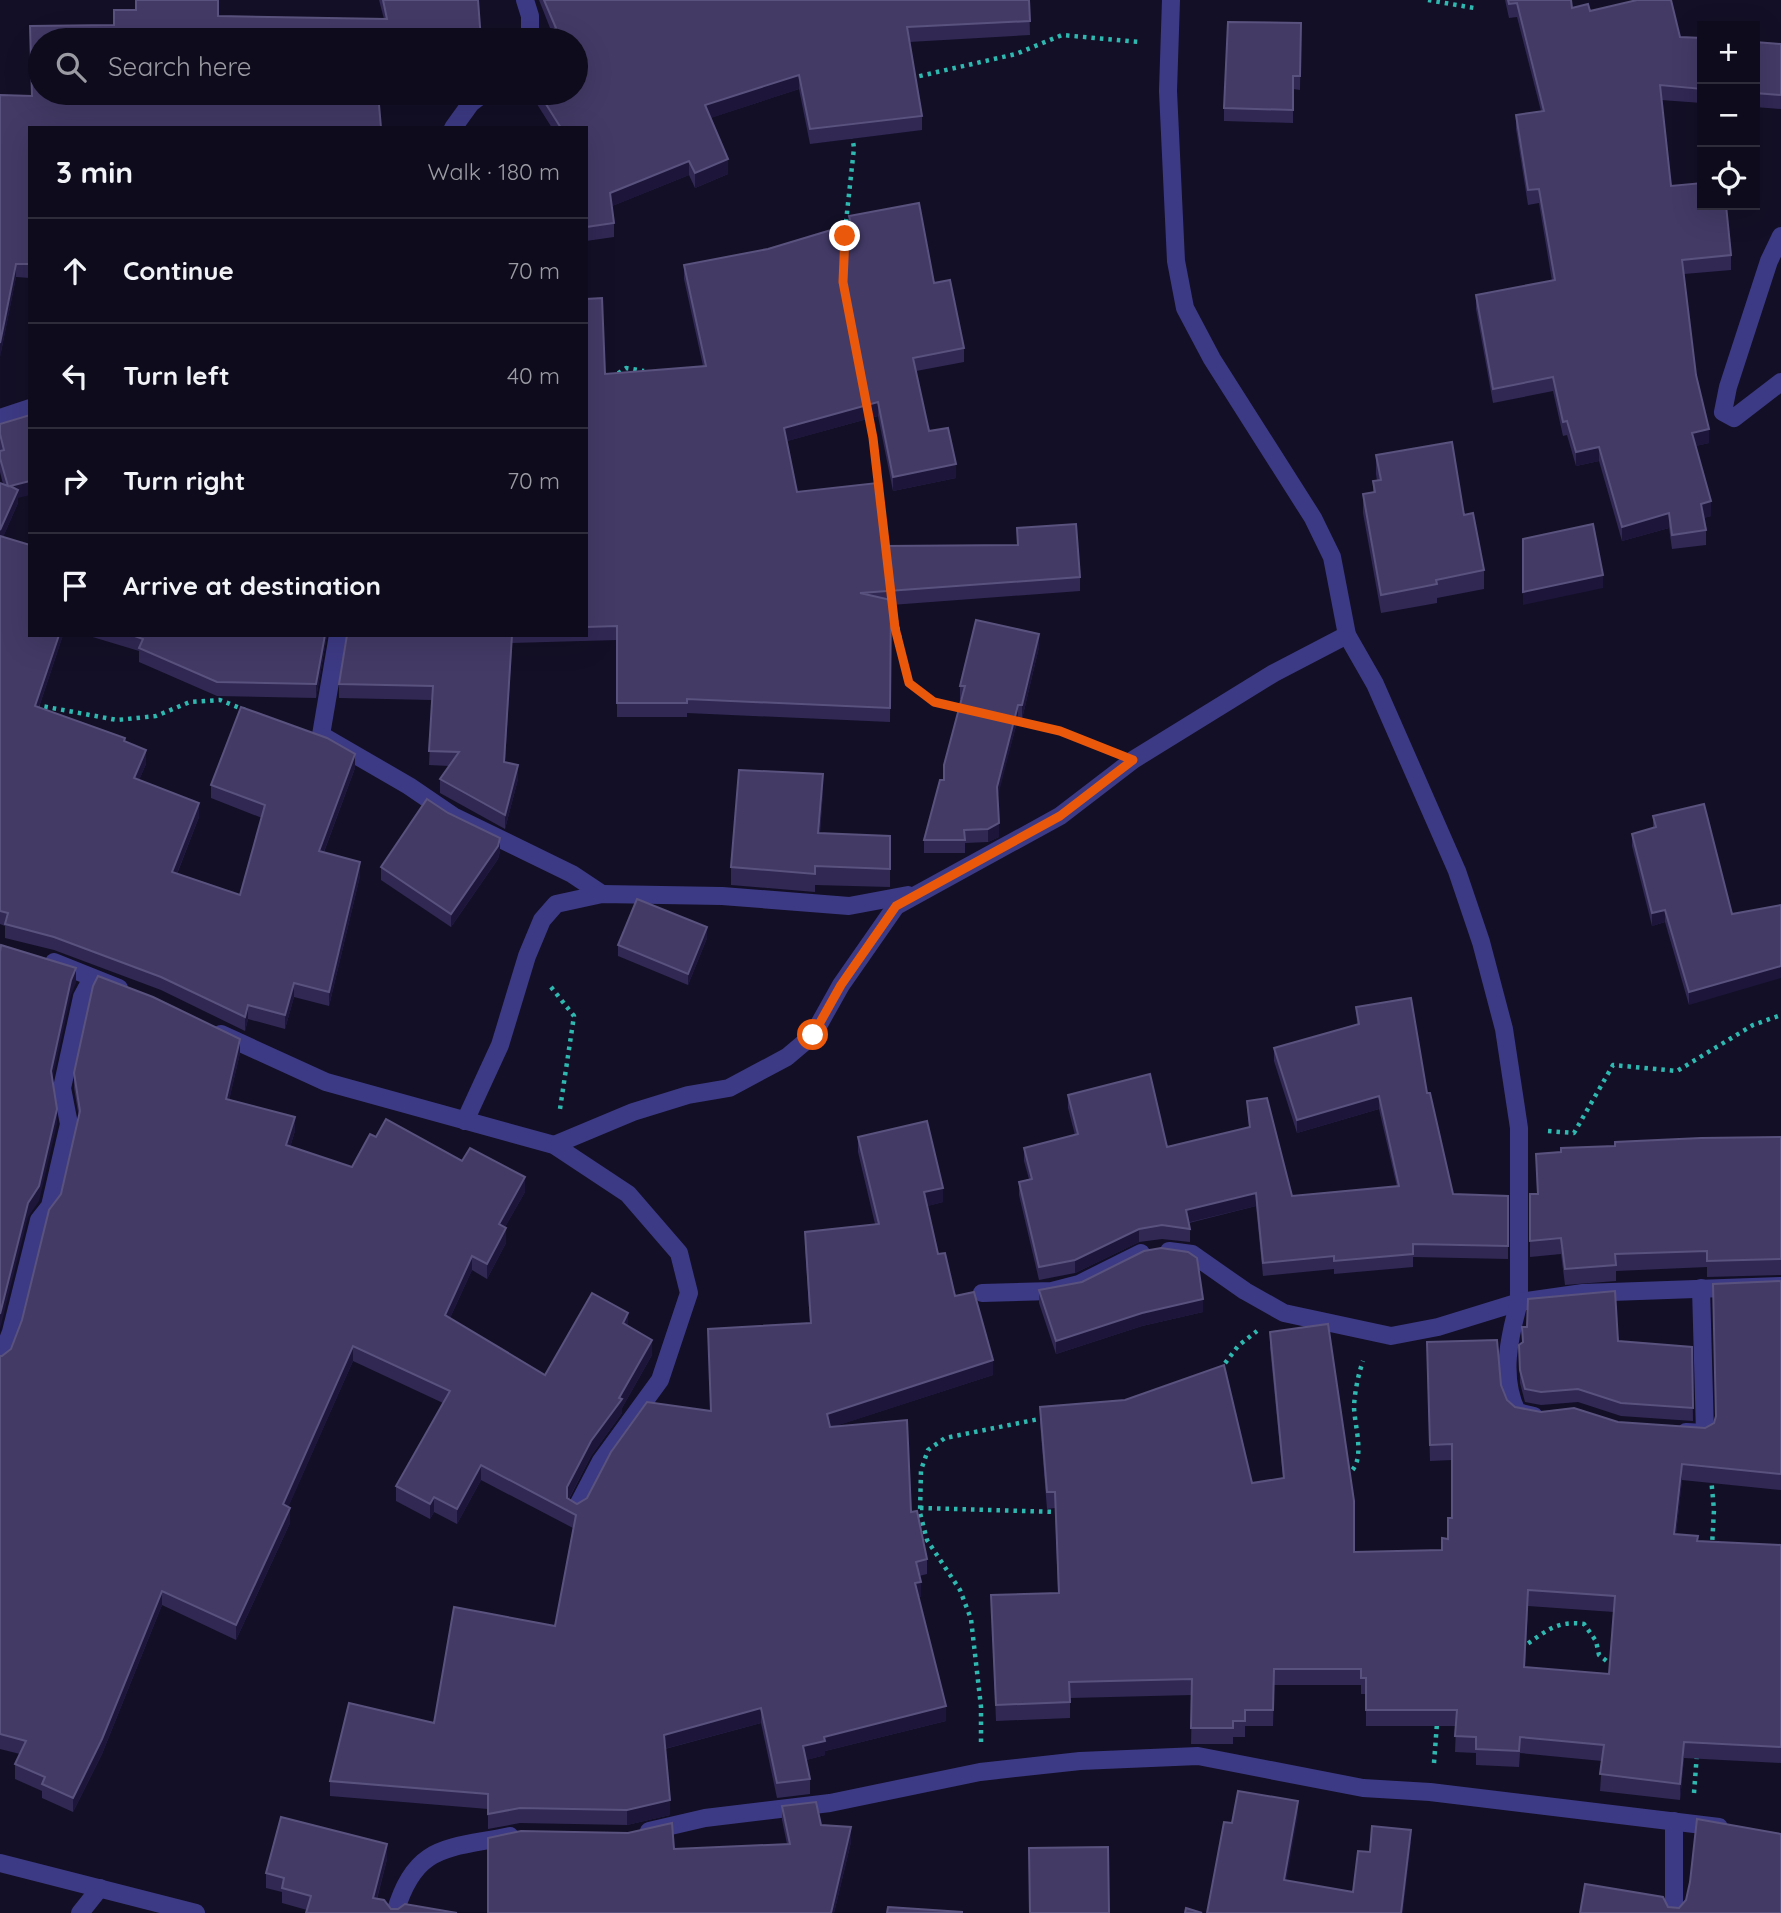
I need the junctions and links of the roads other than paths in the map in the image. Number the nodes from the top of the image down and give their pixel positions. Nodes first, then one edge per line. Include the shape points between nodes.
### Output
1 (525, 0) edge
2 (1171, 0) edge
3 (530, 28) edge
4 (470, 105) edge
5 (454, 126) edge
6 (1781, 236) edge
7 (1781, 382) edge
8 (28, 409) edge
9 (0, 418) edge
10 (1347, 635) junction
11 (338, 637) edge
12 (924, 891) junction
13 (602, 894) junction
14 (38, 958) edge
15 (92, 978) junction
16 (131, 992) edge
17 (207, 1027) edge
18 (465, 1121) junction
19 (554, 1145) junction
20 (1702, 1288) junction
21 (1777, 1289) edge
22 (982, 1293) dead end
23 (1519, 1302) junction
24 (0, 1360) edge
25 (1552, 1416) edge
26 (1663, 1431) edge
27 (577, 1507) edge
28 (1674, 1821) junction
29 (1743, 1832) edge
30 (534, 1835) edge
31 (628, 1836) edge
32 (0, 1863) edge
33 (100, 1888) junction
34 (80, 1913) edge
35 (196, 1913) edge
36 (395, 1913) edge
37 (1674, 1913) edge

1 - 3 street
2 - 10 street via 1176,261 1185,308 1313,518 1332,557
4 - 5 street
6 - 7 street via 1769,261 1723,412 1734,418
8 - 9 street
10 - 12 street via 1274,673 1133,760 1060,816
10 - 23 street via 1375,684 1457,871 1504,1029 1519,1128
11 - 13 street via 321,735 453,816 572,874
12 - 13 street via 849,906 722,896
12 - 19 street via 896,906 841,985 813,1035 787,1056 729,1087 633,1111
13 - 18 street via 556,904 542,920 500,1045
14 - 15 street
15 - 16 street
15 - 24 street via 82,997 62,1087 69,1124 50,1206 39,1220 12,1332
17 - 18 street via 326,1082
18 - 19 street
19 - 27 street via 628,1194 679,1253 689,1293 660,1380 633,1412
20 - 21 street
20 - 23 street via 1583,1293
20 - 26 street via 1705,1433
22 - 23 street via 1052,1291 1079,1284 1141,1253 1161,1250 1192,1254 1284,1313 1391,1336
23 - 25 street via 1511,1329 1510,1398 1517,1412
28 - 29 street
28 - 31 street via 1363,1788 1198,1756 1080,1761 980,1772 830,1803 705,1818
28 - 37 street
30 - 36 street via 433,1852 403,1884
32 - 33 street
33 - 34 street
33 - 35 street

